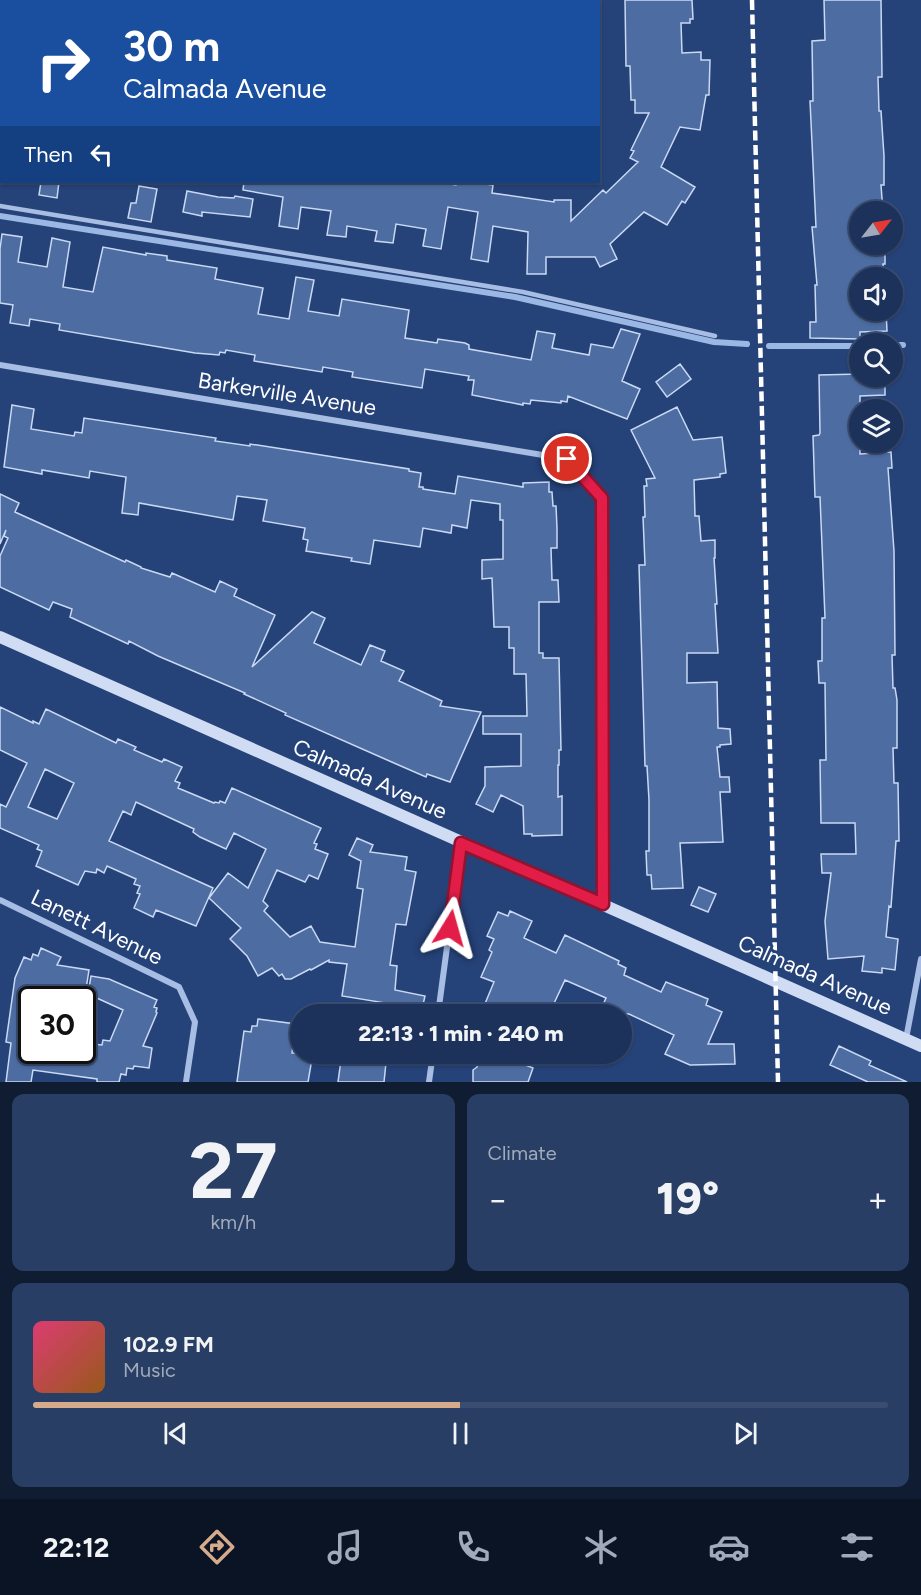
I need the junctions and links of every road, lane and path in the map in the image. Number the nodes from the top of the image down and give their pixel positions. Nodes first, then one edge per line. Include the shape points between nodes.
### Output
1 (0, 206) edge
2 (715, 336) dead end
3 (0, 365) edge
4 (0, 637) edge
5 (461, 843) junction
6 (0, 900) edge
7 (603, 904) junction
8 (921, 959) edge
9 (439, 1004) edge
10 (906, 1039) junction
11 (921, 1046) edge
12 (431, 1064) edge
13 (186, 1082) edge
14 (429, 1082) edge

1 - 2 lane via 523,292
3 - 7 street, Barkerville Avenue via 567,459 602,498
4 - 5 street, Calmada Avenue
5 - 7 street, Calmada Avenue
5 - 9 street
6 - 13 street, Lanett Avenue via 179,987 195,1022
7 - 10 street, Calmada Avenue
8 - 10 street
10 - 11 street, Calmada Avenue
12 - 14 street

